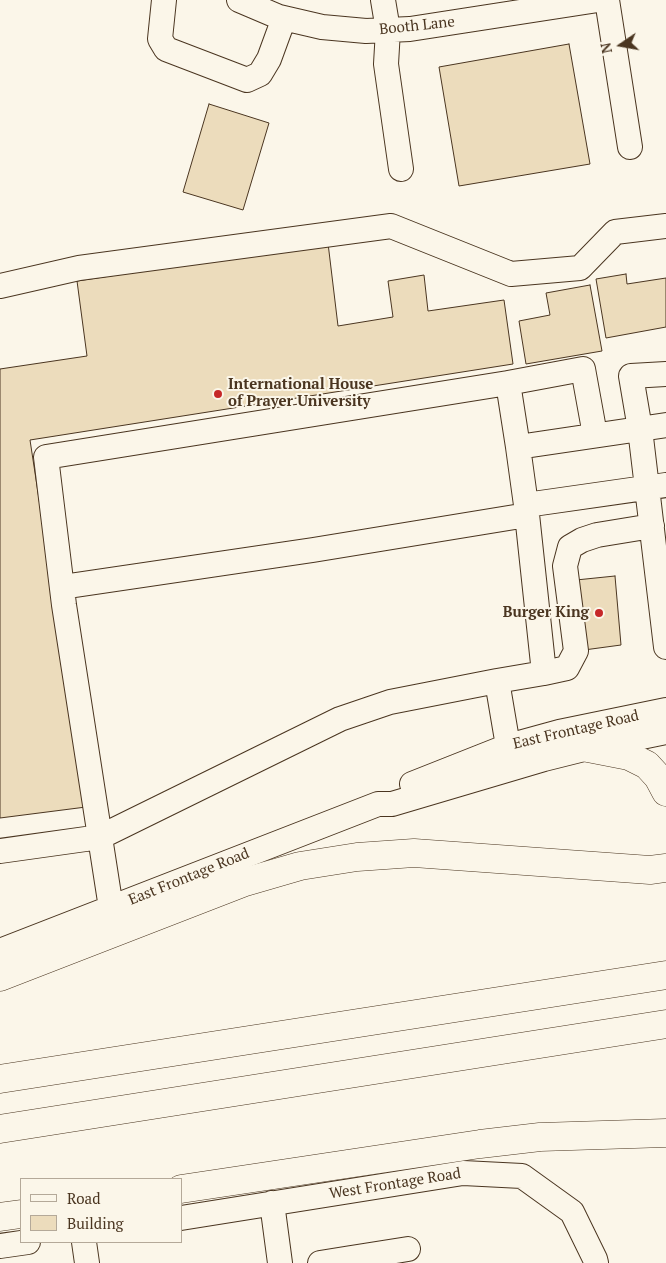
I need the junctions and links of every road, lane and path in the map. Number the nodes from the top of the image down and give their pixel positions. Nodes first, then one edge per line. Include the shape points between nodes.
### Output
1 (164, 0) edge
2 (239, 0) edge
3 (384, 0) edge
4 (597, 0) edge
5 (284, 18) junction
6 (388, 30) junction
7 (630, 147) dead end
8 (401, 169) dead end
9 (666, 226) edge
10 (0, 286) edge
11 (666, 374) edge
12 (508, 382) junction
13 (666, 425) edge
14 (640, 429) junction
15 (596, 435) junction
16 (518, 447) junction
17 (657, 487) edge
18 (527, 510) junction
19 (652, 526) junction
20 (62, 587) junction
21 (666, 647) edge
22 (544, 673) junction
23 (497, 680) junction
24 (666, 710) edge
25 (666, 732) edge
26 (508, 746) junction
27 (588, 748) junction
28 (666, 792) edge
29 (378, 804) junction
30 (100, 837) junction
31 (0, 850) edge
32 (666, 868) edge
33 (111, 908) junction
34 (0, 950) edge
35 (666, 975) edge
36 (0, 977) edge
37 (666, 1024) edge
38 (0, 1079) edge
39 (0, 1128) edge
40 (666, 1133) edge
41 (182, 1189) edge
42 (272, 1203) junction
43 (20, 1214) edge
44 (0, 1217) edge
45 (182, 1218) edge
46 (21, 1243) edge
47 (84, 1243) edge
48 (0, 1246) edge
49 (408, 1249) dead end
50 (352, 1260) edge
51 (87, 1263) edge
52 (280, 1263) edge
53 (320, 1263) edge
54 (596, 1263) edge

1 - 5 street via 160,39 166,48 247,80 260,74 270,59
2 - 5 street, Booth Lane
3 - 6 street
4 - 6 street, Booth Lane
4 - 7 street
5 - 6 street, Booth Lane via 322,27
6 - 8 street via 386,64
9 - 10 street via 615,232 580,268 511,274 391,226 79,268
11 - 14 street via 632,376
12 - 15 street via 583,369
12 - 16 street
12 - 20 street via 46,457
13 - 14 street
14 - 15 street
14 - 17 street
15 - 16 street
16 - 18 street
17 - 18 street
17 - 19 street
18 - 20 street via 313,550
18 - 22 street
19 - 21 street
19 - 22 street via 597,534 570,547 565,566 576,651 567,668
20 - 30 street
22 - 23 street
23 - 26 street
23 - 30 street via 390,702 340,720
24 - 26 street, East Frontage Road
25 - 27 street, East Frontage Road
26 - 29 street, East Frontage Road via 388,794
27 - 28 highway via 629,756 646,765
27 - 29 street, East Frontage Road via 392,804
29 - 33 street, East Frontage Road
30 - 31 street
30 - 33 street
32 - 36 highway via 650,870 414,853 300,866 245,882
33 - 34 street, East Frontage Road
35 - 38 highway
37 - 39 highway
40 - 41 highway via 540,1137 488,1143
42 - 45 street, West Frontage Road
42 - 52 street
42 - 54 street, West Frontage Road via 463,1173 522,1176 572,1212
43 - 44 highway
46 - 48 street
47 - 51 street
49 - 50 street
50 - 53 street

